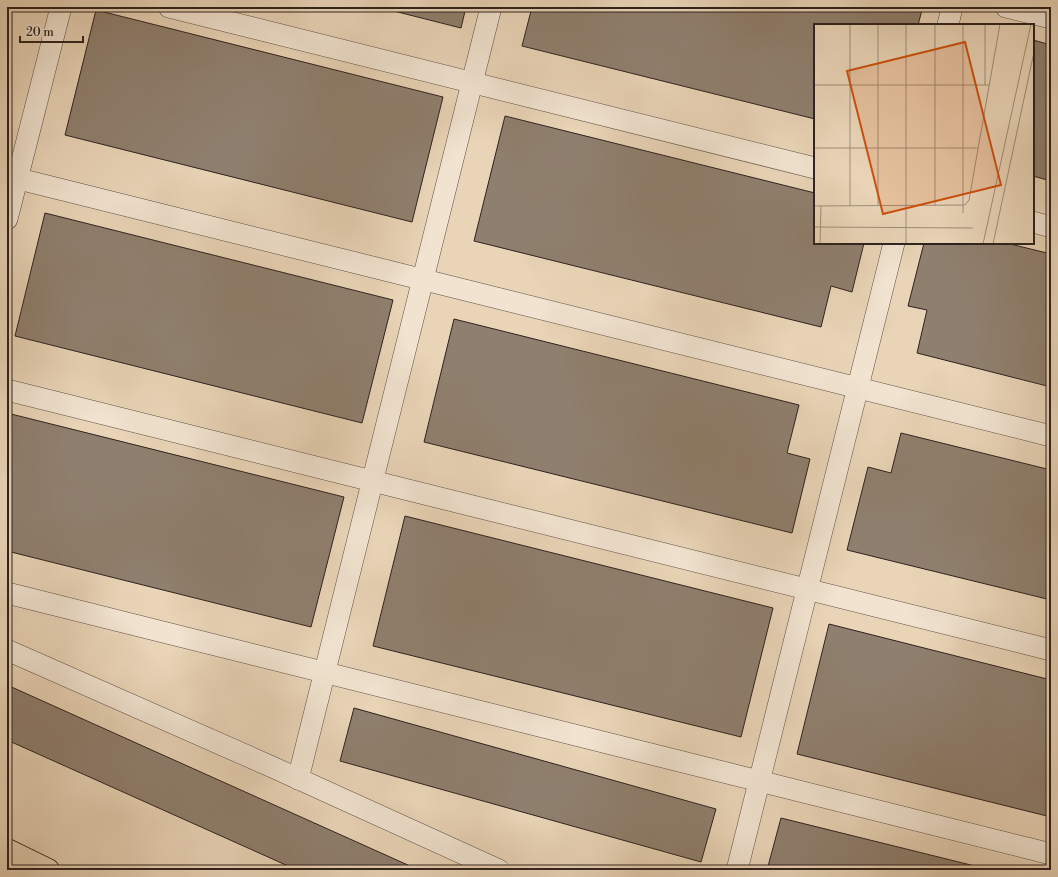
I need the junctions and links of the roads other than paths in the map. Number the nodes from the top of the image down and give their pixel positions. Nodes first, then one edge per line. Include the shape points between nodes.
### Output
1 (61, 7) edge
2 (169, 7) edge
3 (491, 7) edge
4 (952, 7) edge
5 (1006, 7) edge
6 (1051, 18) edge
7 (948, 24) edge
8 (472, 82) junction
9 (814, 168) edge
10 (12, 177) edge
11 (7, 219) edge
12 (1034, 222) edge
13 (1051, 227) edge
14 (894, 244) edge
15 (423, 280) junction
16 (857, 388) junction
17 (7, 390) edge
18 (1051, 436) edge
19 (373, 481) junction
20 (807, 589) junction
21 (7, 594) edge
22 (7, 650) edge
23 (1051, 650) edge
24 (325, 673) junction
25 (298, 779) junction
26 (759, 781) junction
27 (7, 850) edge
28 (1051, 854) edge
29 (48, 870) edge
30 (499, 870) edge
31 (737, 870) edge

1 - 10 lane
2 - 8 lane
3 - 8 lane
4 - 7 lane
5 - 6 lane
8 - 9 lane
8 - 15 lane
10 - 11 lane
10 - 15 lane
12 - 13 lane
14 - 16 lane
15 - 16 lane
15 - 19 lane
16 - 18 lane
16 - 20 lane
17 - 19 lane
19 - 20 lane
19 - 24 lane
20 - 23 lane
20 - 26 lane
21 - 24 lane
22 - 25 lane
24 - 25 lane
24 - 26 lane
25 - 30 lane
26 - 28 lane
26 - 31 lane
27 - 29 main road

